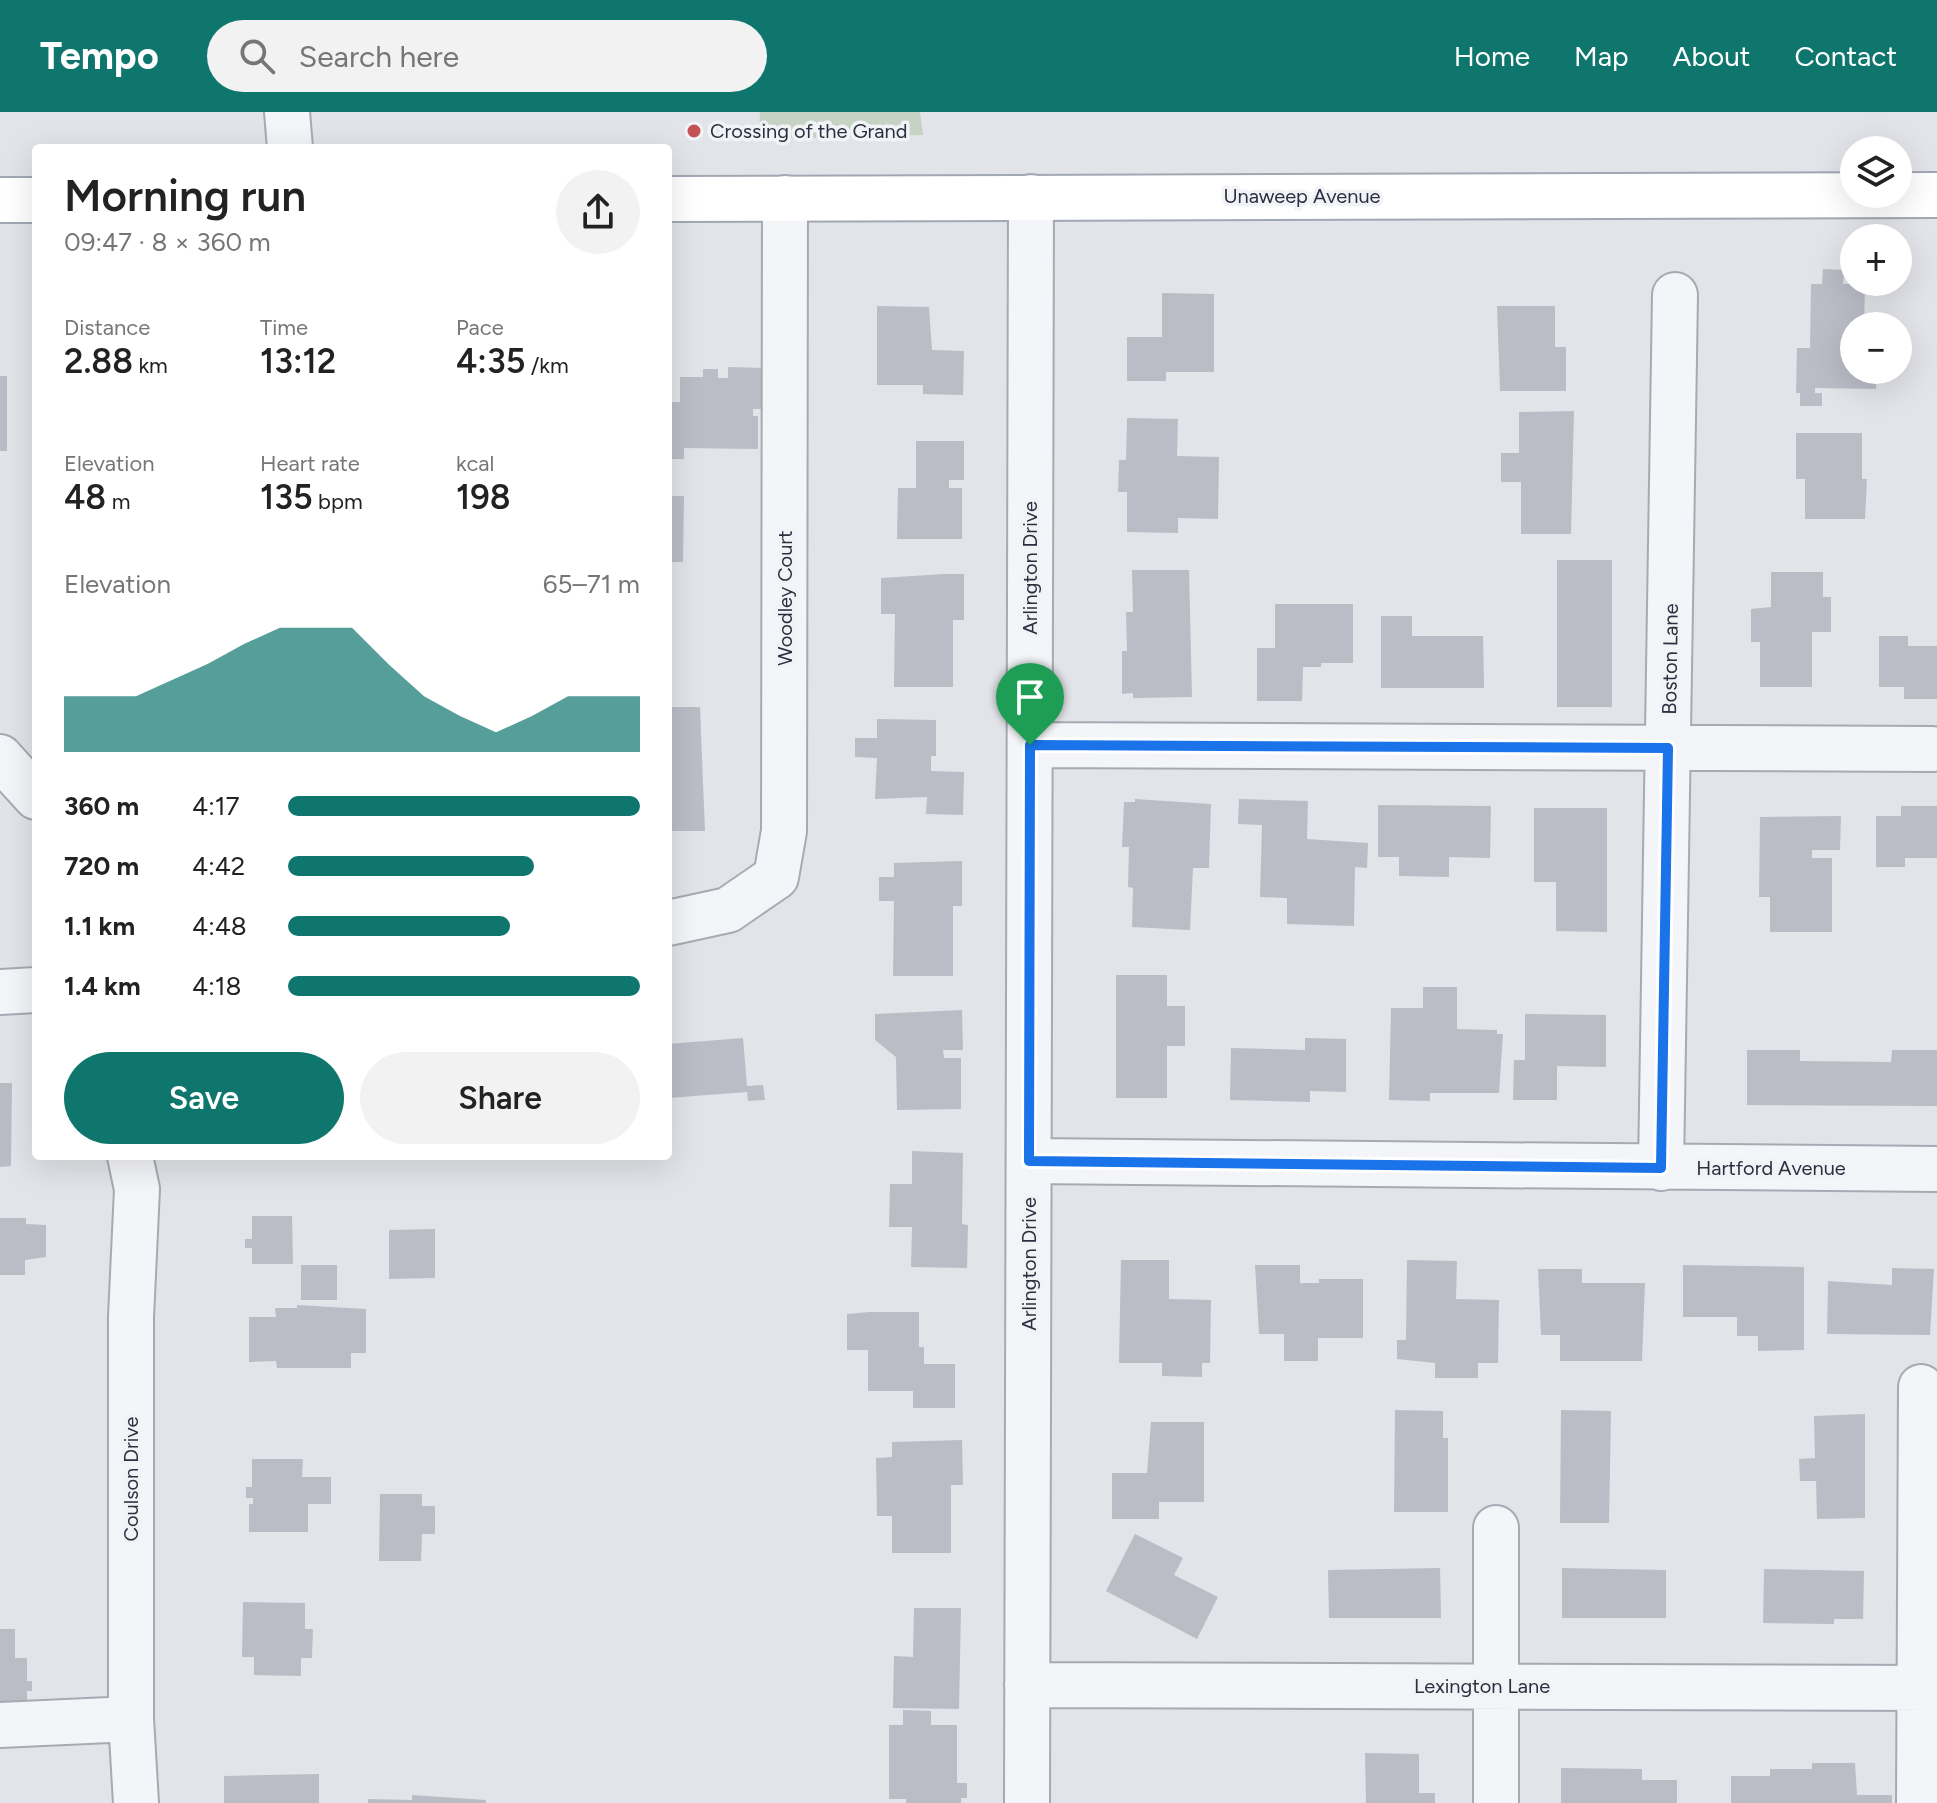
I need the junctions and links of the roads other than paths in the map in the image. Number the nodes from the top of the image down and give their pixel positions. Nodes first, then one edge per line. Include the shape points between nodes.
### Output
1 (287, 112) edge
2 (290, 144) edge
3 (1937, 195) edge
4 (1031, 197) junction
5 (785, 198) junction
6 (672, 199) edge
7 (0, 200) edge
8 (32, 200) edge
9 (1675, 295) dead end
10 (1030, 745) junction
11 (1668, 748) junction
12 (1932, 749) dead end
13 (0, 757) edge
14 (32, 793) edge
15 (672, 922) edge
16 (32, 990) edge
17 (0, 992) edge
18 (131, 1160) edge
19 (1029, 1161) junction
20 (1661, 1168) junction
21 (1937, 1169) edge
22 (1921, 1387) dead end
23 (1496, 1528) dead end
24 (1027, 1685) junction
25 (1496, 1687) junction
26 (1928, 1688) edge
27 (131, 1719) junction
28 (0, 1725) edge
29 (136, 1803) edge
30 (1027, 1803) edge
31 (1496, 1803) edge
32 (1919, 1803) edge

1 - 2 street
3 - 4 main road, Unaweep Avenue
4 - 5 main road, Unaweep Avenue
4 - 10 street, Arlington Drive
5 - 6 main road, Unaweep Avenue
5 - 15 street, Woodley Court via 784,831 776,877 728,910
7 - 8 main road
9 - 11 street, Boston Lane
10 - 11 street
10 - 19 street, Arlington Drive
11 - 12 street
11 - 20 street, Boston Lane
13 - 14 street
16 - 17 street
18 - 27 street, Coulson Drive via 137,1189 131,1317
19 - 20 street, Hartford Avenue
19 - 24 street, Arlington Drive
20 - 21 street, Hartford Avenue
22 - 26 street
23 - 25 street
24 - 25 street, Lexington Lane
24 - 30 street, Arlington Drive
25 - 26 street, Lexington Lane
25 - 31 street
26 - 32 street
27 - 28 street
27 - 29 street, Coulson Drive

